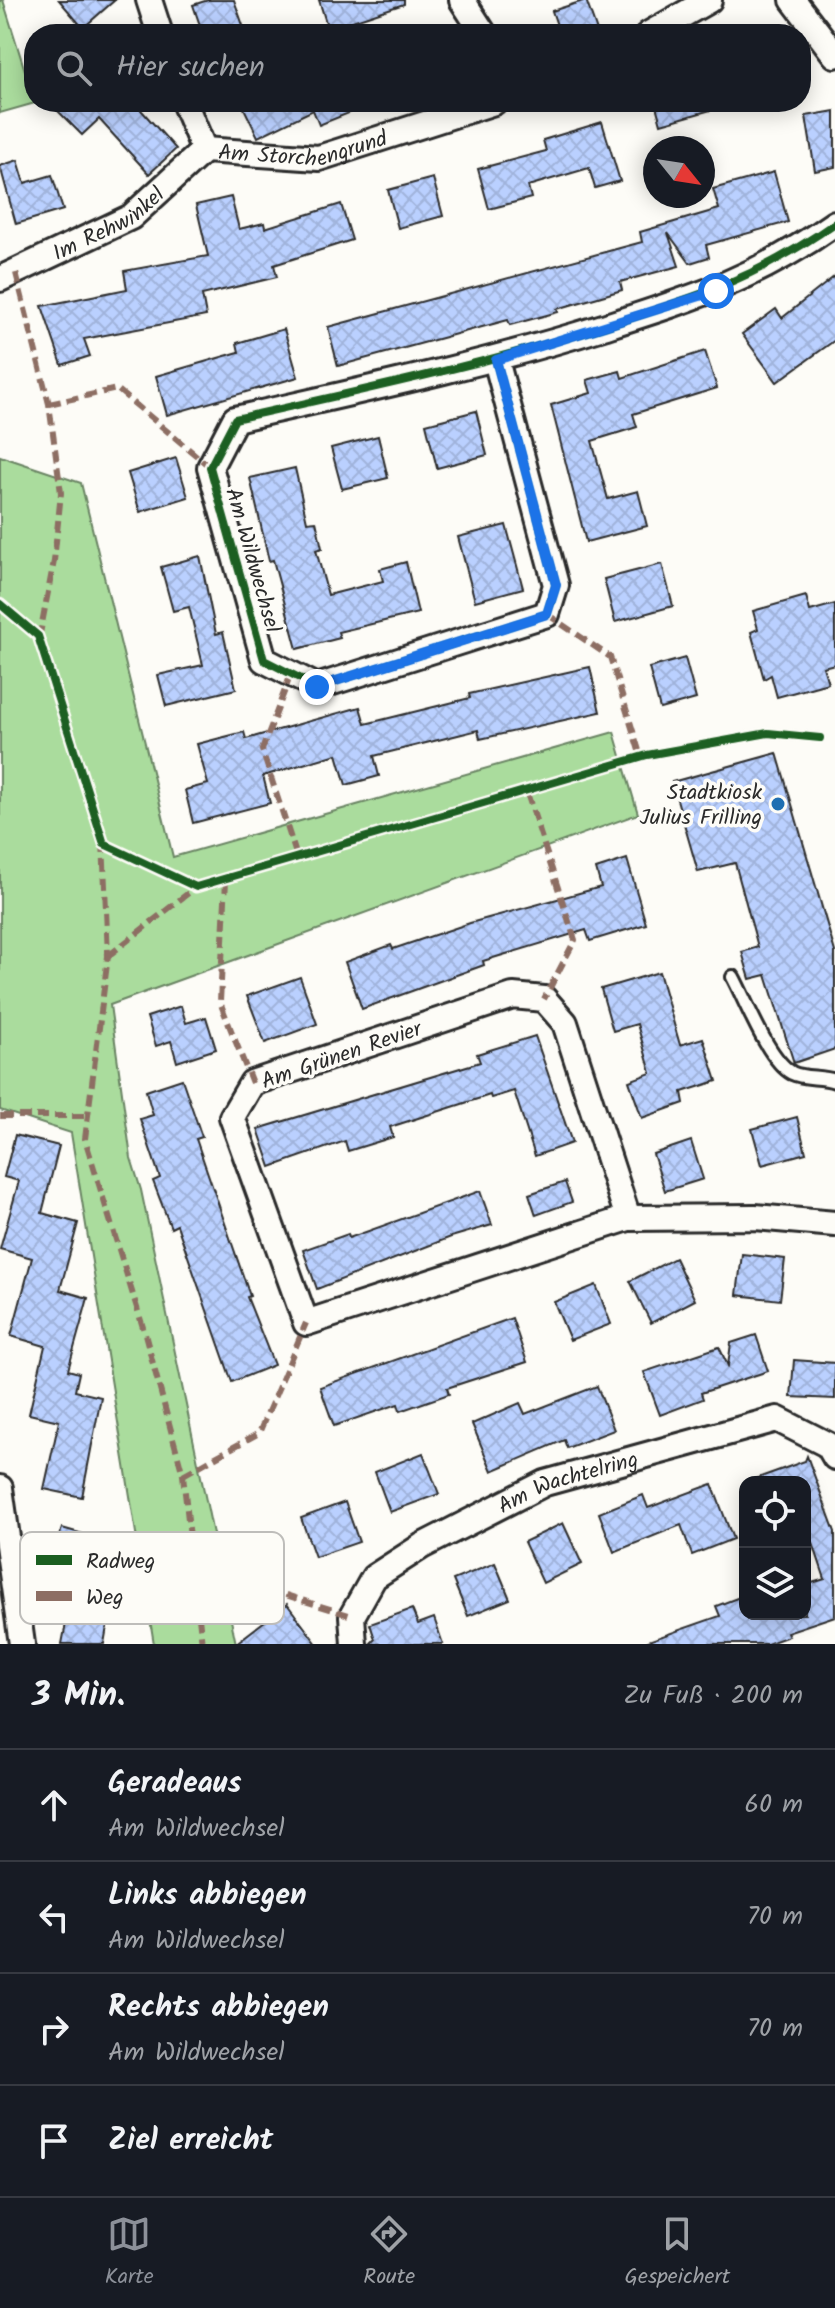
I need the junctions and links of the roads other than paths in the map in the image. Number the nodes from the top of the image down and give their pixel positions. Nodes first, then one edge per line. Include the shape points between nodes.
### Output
1 (149, 0) edge
2 (462, 0) edge
3 (709, 0) edge
4 (793, 0) edge
5 (157, 24) edge
6 (478, 24) edge
7 (667, 24) edge
8 (835, 55) edge
9 (188, 112) edge
10 (463, 112) edge
11 (204, 150) junction
12 (835, 223) edge
13 (0, 279) edge
14 (496, 360) junction
15 (733, 977) dead end
16 (835, 1081) edge
17 (628, 1218) junction
18 (835, 1224) edge
19 (835, 1457) edge
20 (0, 1488) edge
21 (22, 1644) edge
22 (354, 1644) edge

1 - 5 street
2 - 6 street
3 - 7 street
4 - 8 street
9 - 11 street, Am Storchengrund
10 - 11 street, Am Storchengrund via 319,158
11 - 13 street, Im Rehwinkel via 131,217
12 - 14 street, Am Wildwechsel via 774,264 716,291
14 - 14 street, Am Wildwechsel via 556,585 547,614 317,687 264,660 210,467 235,419
15 - 16 lane via 781,1064 801,1076
17 - 17 street, Am Grünen Revier via 306,1323 232,1117 252,1083 513,996 544,999 565,1023
17 - 18 street, Am Grünen Revier via 755,1217
19 - 22 street, Am Wachtelring via 828,1445 777,1419 545,1483 422,1546 374,1577 352,1616
20 - 21 street

